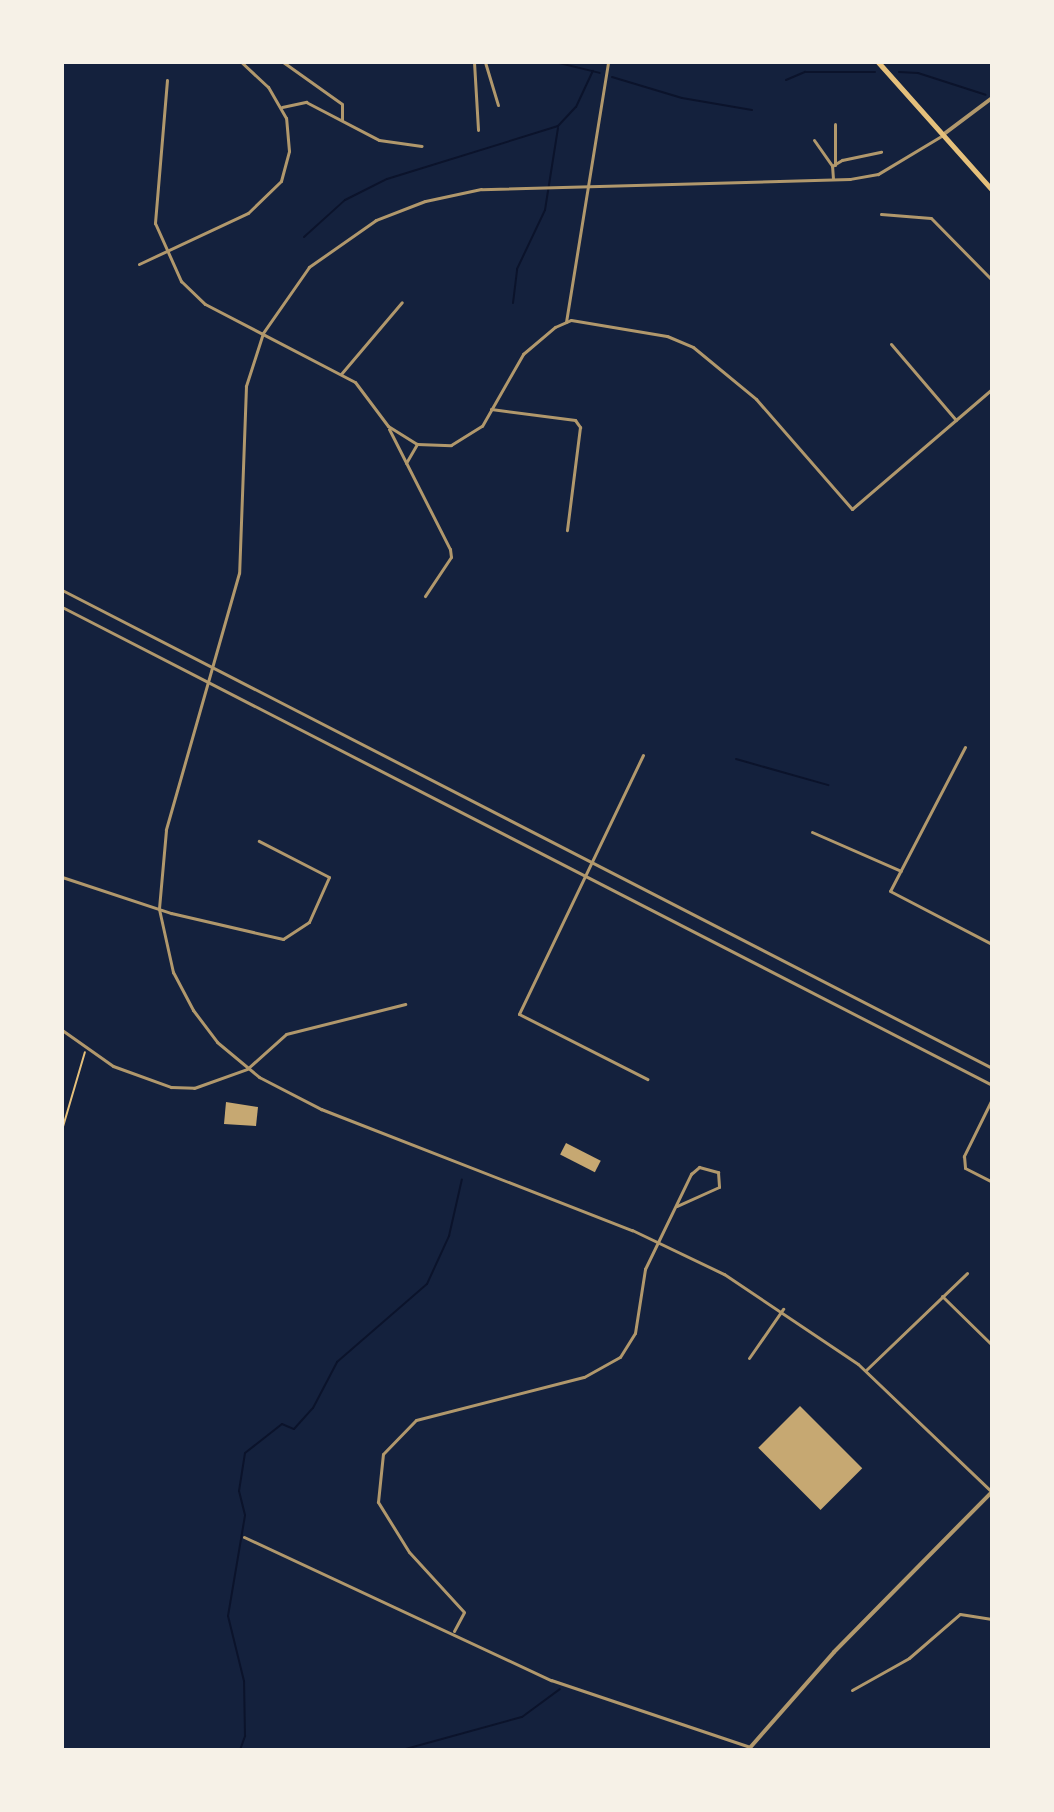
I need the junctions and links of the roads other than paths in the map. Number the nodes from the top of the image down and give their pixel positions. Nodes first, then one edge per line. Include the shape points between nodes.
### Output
1 (241, 62) edge
2 (283, 62) edge
3 (474, 62) edge
4 (485, 62) edge
5 (608, 62) edge
6 (878, 62) edge
7 (167, 80) dead end
8 (992, 98) edge
9 (498, 105) dead end
10 (282, 107) junction
11 (342, 120) junction
12 (835, 124) dead end
13 (478, 130) dead end
14 (944, 134) junction
15 (814, 140) dead end
16 (422, 146) dead end
17 (881, 152) dead end
18 (834, 166) junction
19 (833, 179) junction
20 (590, 184) junction
21 (992, 190) edge
22 (881, 214) dead end
23 (163, 252) junction
24 (139, 264) dead end
25 (992, 280) edge
26 (402, 302) dead end
27 (566, 322) junction
28 (263, 333) junction
29 (891, 344) dead end
30 (341, 374) junction
31 (992, 389) edge
32 (491, 409) junction
33 (956, 420) junction
34 (388, 426) junction
35 (417, 444) junction
36 (406, 463) junction
37 (567, 530) dead end
38 (62, 590) edge
39 (425, 596) dead end
40 (62, 607) edge
41 (215, 668) junction
42 (210, 684) junction
43 (965, 747) dead end
44 (643, 755) dead end
45 (812, 832) dead end
46 (259, 841) dead end
47 (593, 863) junction
48 (901, 871) junction
49 (62, 877) edge
50 (587, 877) junction
51 (159, 909) junction
52 (992, 944) edge
53 (405, 1004) dead end
54 (62, 1030) edge
55 (992, 1068) edge
56 (247, 1069) junction
57 (647, 1079) dead end
58 (992, 1085) edge
59 (992, 1099) edge
60 (992, 1182) edge
61 (677, 1206) junction
62 (658, 1241) junction
63 (967, 1273) dead end
64 (942, 1296) junction
65 (783, 1309) junction
66 (992, 1345) edge
67 (749, 1358) dead end
68 (866, 1370) junction
69 (992, 1492) edge
70 (244, 1537) dead end
71 (992, 1619) edge
72 (454, 1631) junction
73 (852, 1690) dead end
74 (749, 1749) edge

1 - 10 street
2 - 11 street via 341,103
3 - 13 street
4 - 9 street
5 - 20 street
6 - 14 main road
7 - 23 street via 155,223
8 - 14 street
10 - 11 street via 306,102
10 - 23 street via 289,151 271,194 239,218
11 - 16 street via 385,142
12 - 18 street
14 - 19 street via 878,174
14 - 21 main road
15 - 18 street
17 - 18 street
18 - 19 street
19 - 20 street
20 - 27 street
20 - 28 street via 481,189 425,201 376,220 309,267
22 - 25 street via 931,218
23 - 24 street
23 - 28 street via 195,297
26 - 30 street
27 - 32 street via 523,354
27 - 33 street via 608,323 693,347 756,399 852,509
28 - 30 street
28 - 41 street via 242,413 239,573
29 - 33 street
30 - 34 street via 355,382
31 - 33 street
32 - 35 street via 482,426 465,440 436,447
32 - 37 street via 575,420 580,427
34 - 35 street
34 - 36 street
35 - 36 street
36 - 39 street via 450,549 451,557
38 - 41 street
40 - 42 street
41 - 42 street
41 - 47 street
42 - 50 street
42 - 51 street via 166,830
43 - 48 street
44 - 47 street
45 - 48 street
46 - 51 street via 329,877 300,932 273,940
47 - 50 street
47 - 55 street
48 - 52 street via 890,891
49 - 51 street
50 - 57 street via 519,1014
50 - 58 street
51 - 56 street via 173,972 193,1010
53 - 56 street via 286,1034
54 - 56 street via 87,1050 171,1087 213,1085
56 - 62 street via 321,1109
59 - 60 street via 964,1156 965,1168
61 - 61 street via 699,1167 718,1172 719,1187
61 - 62 street
62 - 65 street
62 - 72 street via 645,1269 638,1318 626,1350 597,1371 525,1395 416,1420 389,1443 378,1502 409,1552 464,1612
63 - 64 street
64 - 66 street
64 - 68 street
65 - 67 street
65 - 68 street
68 - 69 street
69 - 74 street via 834,1652
70 - 72 street
71 - 73 street via 960,1614 909,1658
72 - 74 street via 568,1687

